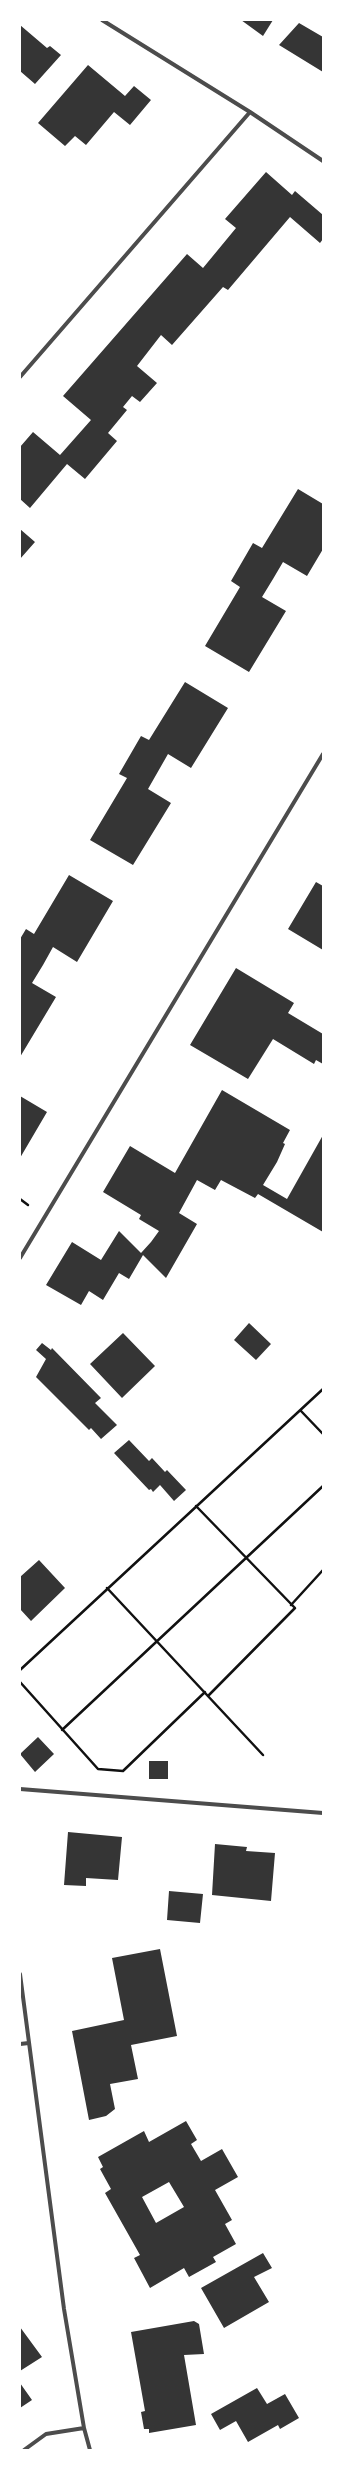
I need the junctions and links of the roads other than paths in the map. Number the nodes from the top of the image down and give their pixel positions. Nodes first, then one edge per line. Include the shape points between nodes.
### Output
1 (102, 20) edge
2 (250, 112) junction
3 (323, 161) edge
4 (20, 377) edge
5 (323, 754) edge
6 (20, 1258) edge
7 (20, 1789) edge
8 (323, 1813) edge
9 (20, 1974) edge
10 (29, 2043) junction
11 (20, 2044) edge
12 (84, 2428) junction
13 (24, 2450) edge
14 (90, 2450) edge

1 - 2 street
2 - 3 street
2 - 4 street
5 - 6 street
7 - 8 street
9 - 10 street
10 - 11 street
10 - 12 street via 64,2309
12 - 13 street via 46,2434
12 - 14 street

